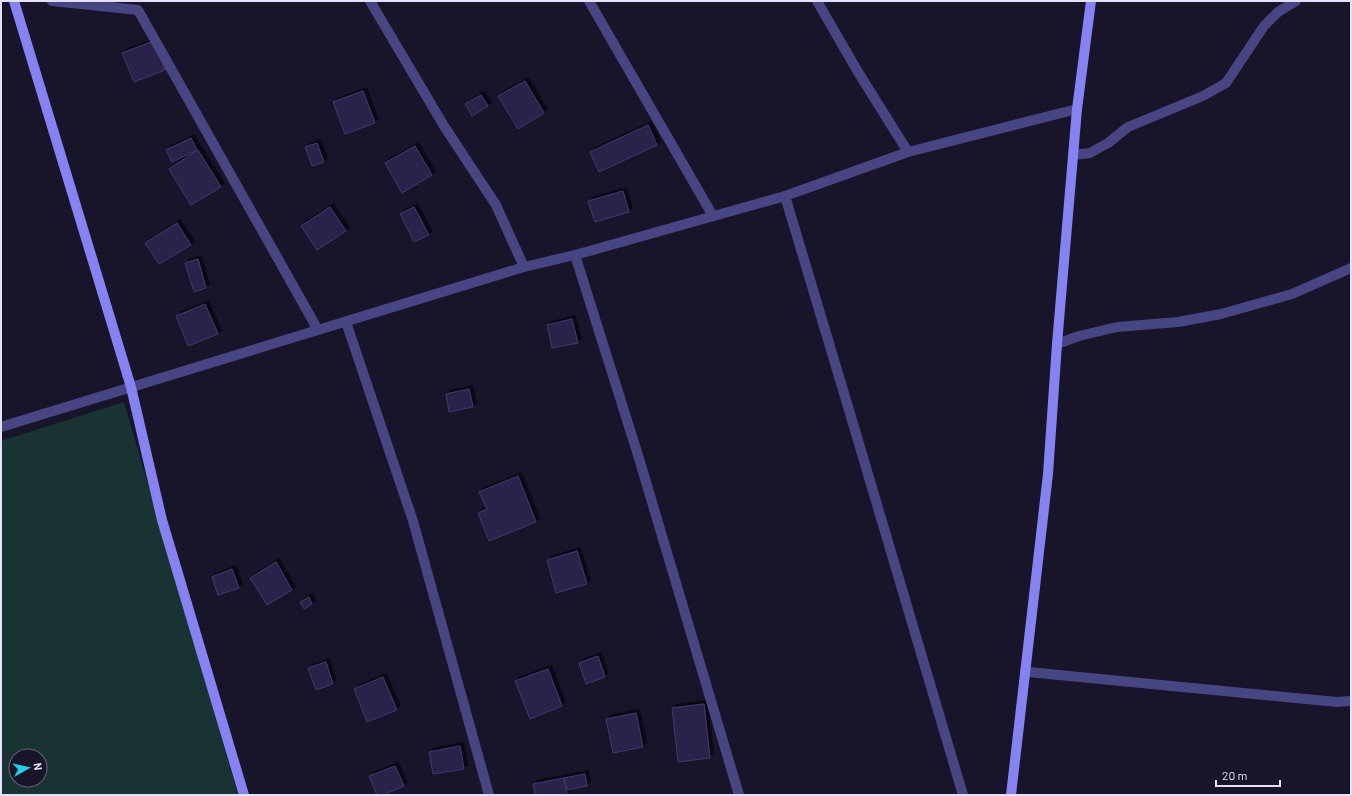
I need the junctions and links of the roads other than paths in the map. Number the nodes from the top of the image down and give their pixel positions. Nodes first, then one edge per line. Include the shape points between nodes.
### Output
1 (14, 1) edge
2 (52, 1) edge
3 (125, 1) edge
4 (370, 1) edge
5 (589, 1) edge
6 (817, 1) edge
7 (1091, 1) edge
8 (1296, 1) edge
9 (138, 10) junction
10 (1077, 109) junction
11 (908, 152) junction
12 (1073, 155) junction
13 (784, 196) junction
14 (713, 216) junction
15 (575, 254) junction
16 (524, 267) junction
17 (1351, 268) edge
18 (346, 322) junction
19 (318, 330) junction
20 (1057, 344) junction
21 (131, 387) junction
22 (1, 426) edge
23 (1025, 671) junction
24 (1351, 701) edge
25 (244, 795) edge
26 (489, 795) edge
27 (739, 795) edge
28 (963, 795) edge
29 (1011, 795) edge

1 - 21 street
2 - 9 street
3 - 9 street
4 - 16 street via 444,126 496,205
5 - 14 street
6 - 11 street
7 - 10 street
8 - 12 street via 1278,12 1264,26 1226,83 1203,96 1128,127 1090,153
9 - 19 street
10 - 11 street
10 - 12 street
11 - 13 street
12 - 20 street
13 - 14 street
13 - 28 street
14 - 15 street
15 - 16 street
15 - 27 street
16 - 18 street
17 - 20 street via 1292,294 1221,314 1178,322 1117,327
18 - 19 street
18 - 26 street via 412,521
19 - 21 street
20 - 23 street via 1048,474
21 - 22 street
21 - 25 street via 162,520
23 - 24 street via 1337,702
23 - 29 street

